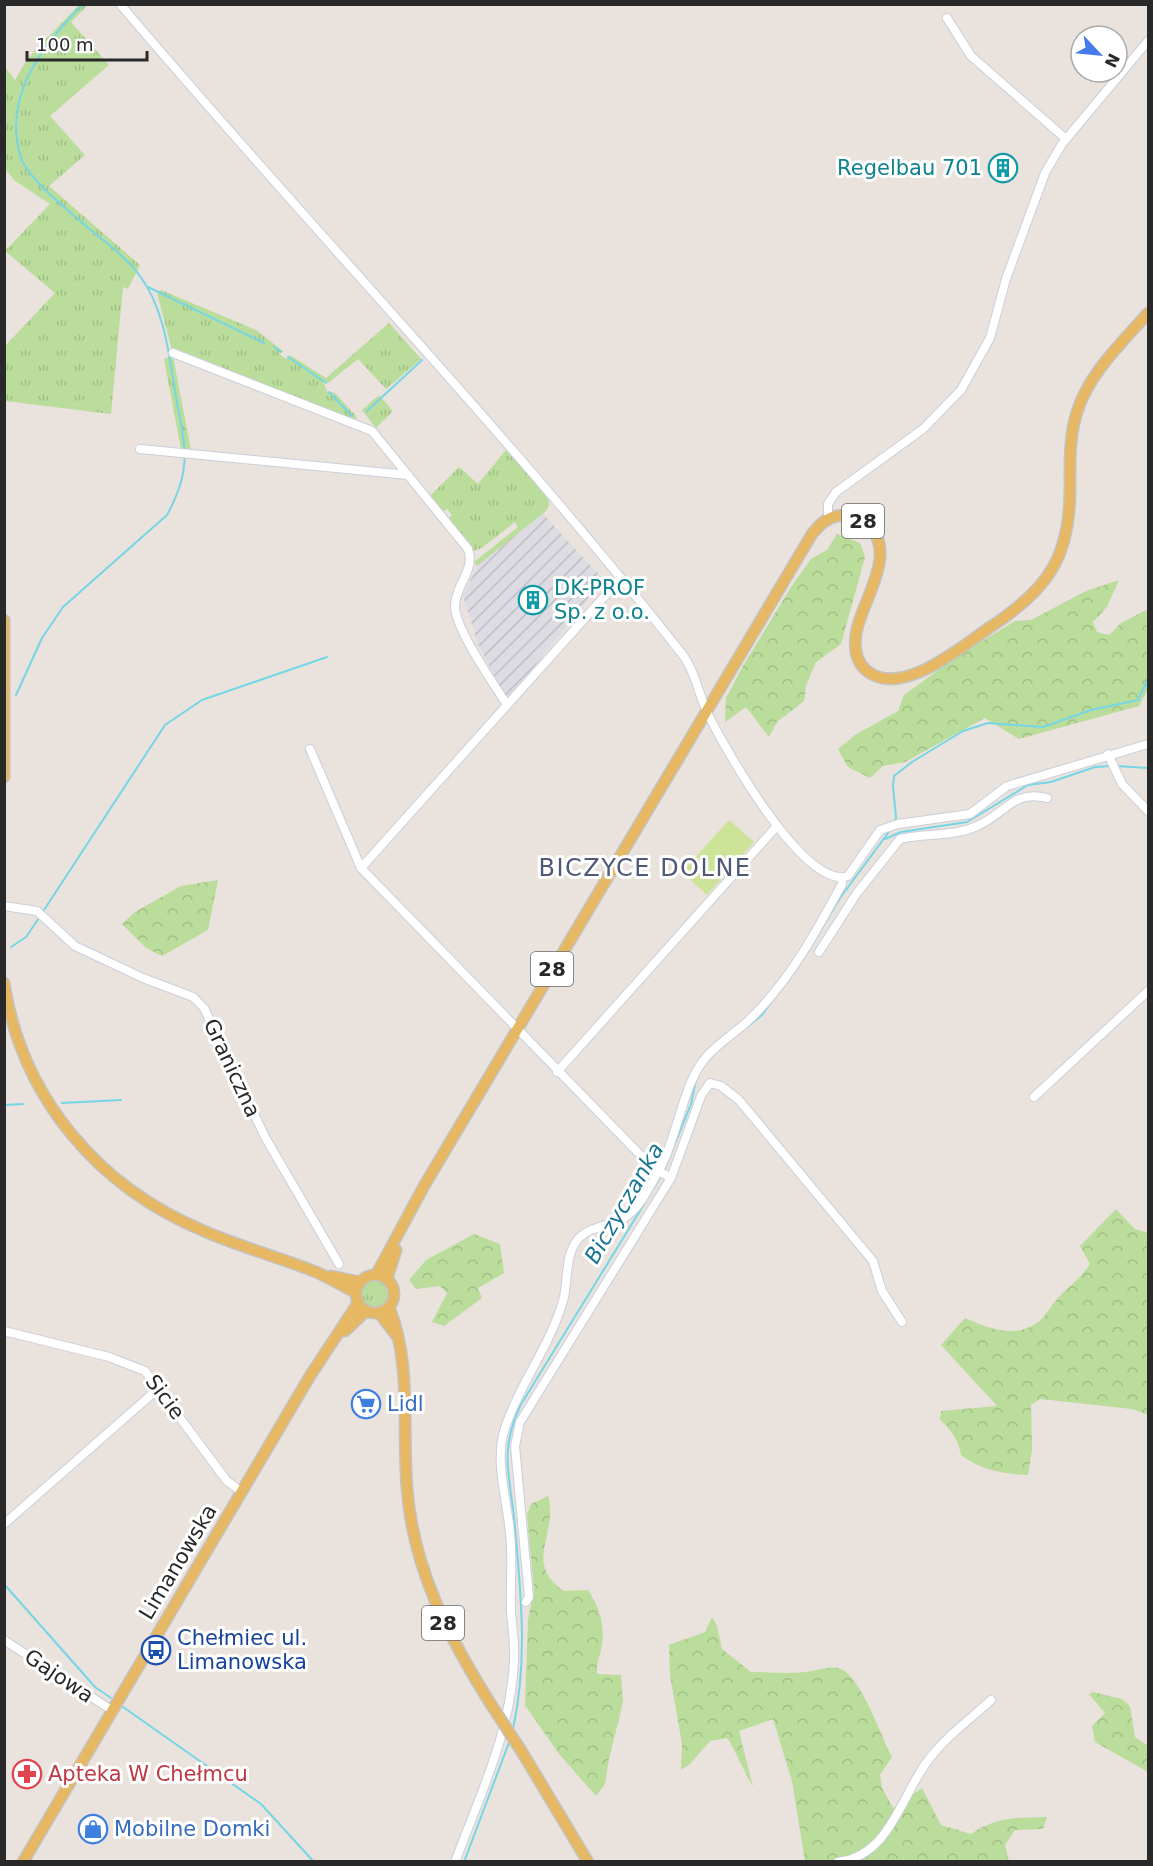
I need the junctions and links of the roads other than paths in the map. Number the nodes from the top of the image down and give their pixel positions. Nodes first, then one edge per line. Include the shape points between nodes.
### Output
1 (120, 4) edge
2 (947, 18) dead end
3 (1149, 41) edge
4 (1066, 139) junction
5 (1149, 313) edge
6 (173, 353) dead end
7 (140, 449) dead end
8 (408, 475) junction
9 (828, 519) junction
10 (621, 578) junction
11 (4, 620) edge
12 (507, 705) junction
13 (706, 710) junction
14 (1149, 744) edge
15 (310, 750) dead end
16 (1108, 754) junction
17 (4, 777) edge
18 (1047, 798) dead end
19 (1149, 811) edge
20 (970, 814) junction
21 (777, 826) junction
22 (978, 826) junction
23 (361, 868) junction
24 (847, 886) junction
25 (4, 906) edge
26 (819, 952) dead end
27 (4, 983) edge
28 (1149, 991) edge
29 (517, 1029) junction
30 (557, 1072) junction
31 (1034, 1097) dead end
32 (659, 1172) junction
33 (671, 1178) junction
34 (339, 1264) dead end
35 (382, 1277) junction
36 (360, 1298) junction
37 (384, 1310) junction
38 (902, 1322) dead end
39 (4, 1331) edge
40 (159, 1388) junction
41 (242, 1492) junction
42 (4, 1524) edge
43 (526, 1602) dead end
44 (4, 1640) edge
45 (991, 1700) dead end
46 (113, 1712) junction
47 (23, 1862) edge
48 (455, 1862) edge
49 (588, 1862) edge
50 (838, 1862) edge

1 - 10 street
2 - 4 street via 970,56
3 - 4 street
4 - 9 street via 1045,173 1006,279 990,338 973,371 929,424 836,492 828,504
5 - 9 main road, 28 via 1096,375 1078,410 1071,440 1069,524 1055,567 1025,602 958,648 903,679 883,679 865,669 856,655 855,636 878,567 880,545 861,520 841,515
6 - 8 street via 372,431
7 - 8 street
8 - 12 street via 468,549 469,569 456,595 457,619
9 - 13 main road, 28 via 803,546
10 - 12 street
10 - 13 street via 688,662
11 - 17 main road
12 - 23 street
13 - 21 street via 750,790
13 - 29 main road, 28
14 - 16 street
15 - 23 street
16 - 19 street via 1122,784
16 - 20 street via 1007,786
18 - 22 street via 1020,798
20 - 22 street
20 - 24 street via 880,830 852,871
21 - 24 street via 808,860
21 - 30 street
22 - 24 street via 900,839
23 - 29 street
24 - 26 street
24 - 32 street via 813,939 755,1015 701,1062
25 - 34 street, Graniczna via 37,911 75,946 193,997 204,1008 265,1137
27 - 36 main road via 14,1030 40,1091 55,1115 101,1167 177,1219 317,1273
28 - 31 street
29 - 30 street
29 - 35 main road, 28 via 420,1192
30 - 32 street
32 - 33 street
32 - 48 street via 631,1212 587,1232 572,1248 559,1313 504,1432 501,1464 511,1542 511,1612 515,1633 510,1704 496,1756
33 - 38 street via 701,1096 710,1083 721,1086 739,1100 873,1262 882,1292
33 - 43 street via 520,1422 515,1446 529,1597
35 - 36 main road via 368,1277
35 - 37 main road, 28 via 394,1292
36 - 37 main road
36 - 41 main road, Limanowska
37 - 49 main road, 28, bridge via 397,1336 403,1382 412,1531 438,1612 456,1649
39 - 40 street, Sicie via 136,1365
40 - 41 street, Sicie via 227,1481
40 - 42 street
41 - 46 main road, Limanowska
44 - 46 street, Gajowa
45 - 50 street via 933,1753 873,1848 854,1860
46 - 47 main road, Limanowska

